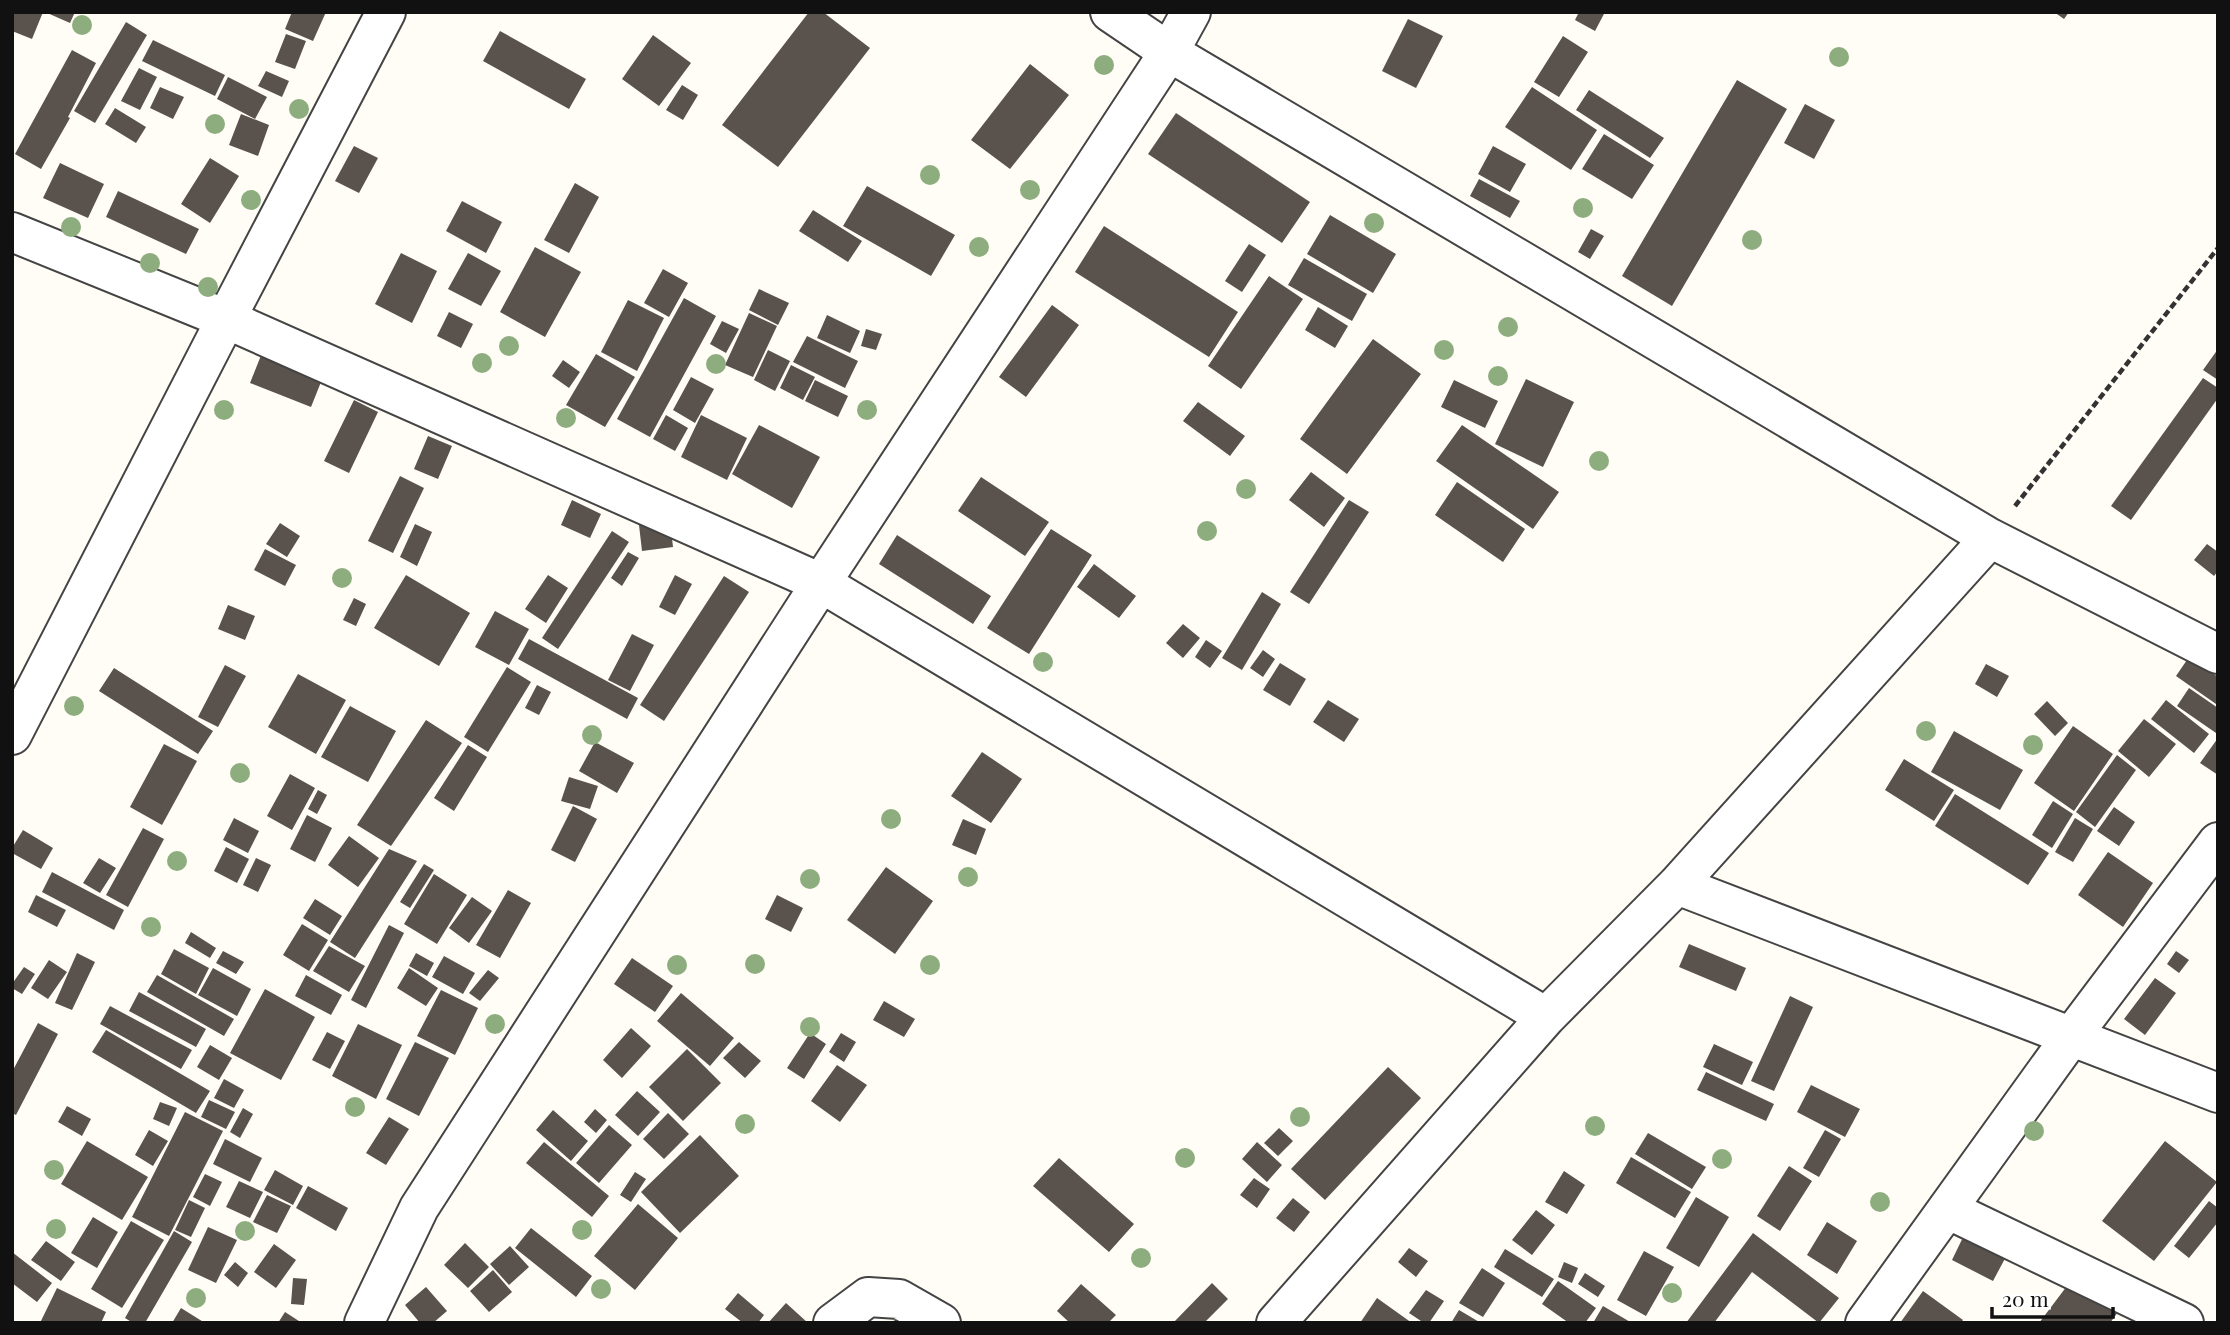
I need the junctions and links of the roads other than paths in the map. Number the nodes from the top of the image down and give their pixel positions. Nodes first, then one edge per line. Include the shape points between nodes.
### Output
1 (386, 12) edge
2 (1110, 12) edge
3 (1191, 12) edge
4 (1169, 52) junction
5 (12, 232) edge
6 (226, 319) junction
7 (1990, 538) junction
8 (821, 583) junction
9 (2218, 654) edge
10 (12, 735) edge
11 (2218, 842) edge
12 (1677, 885) junction
13 (1546, 1017) junction
14 (2071, 1037) junction
15 (2218, 1093) edge
16 (1947, 1209) junction
17 (365, 1323) edge
18 (833, 1323) edge
19 (941, 1323) edge
20 (1276, 1323) edge
21 (1865, 1323) edge
22 (2184, 1323) edge

1 - 6 street
2 - 4 street
3 - 4 street
4 - 7 street
4 - 8 street
5 - 6 street
6 - 8 street
6 - 10 street
7 - 9 street
7 - 12 street
8 - 13 street
8 - 17 street via 419,1208
11 - 14 street
12 - 13 street
12 - 14 street
13 - 20 street
14 - 15 street
14 - 16 street
16 - 21 street
16 - 22 street
18 - 19 street via 868,1297 899,1299

